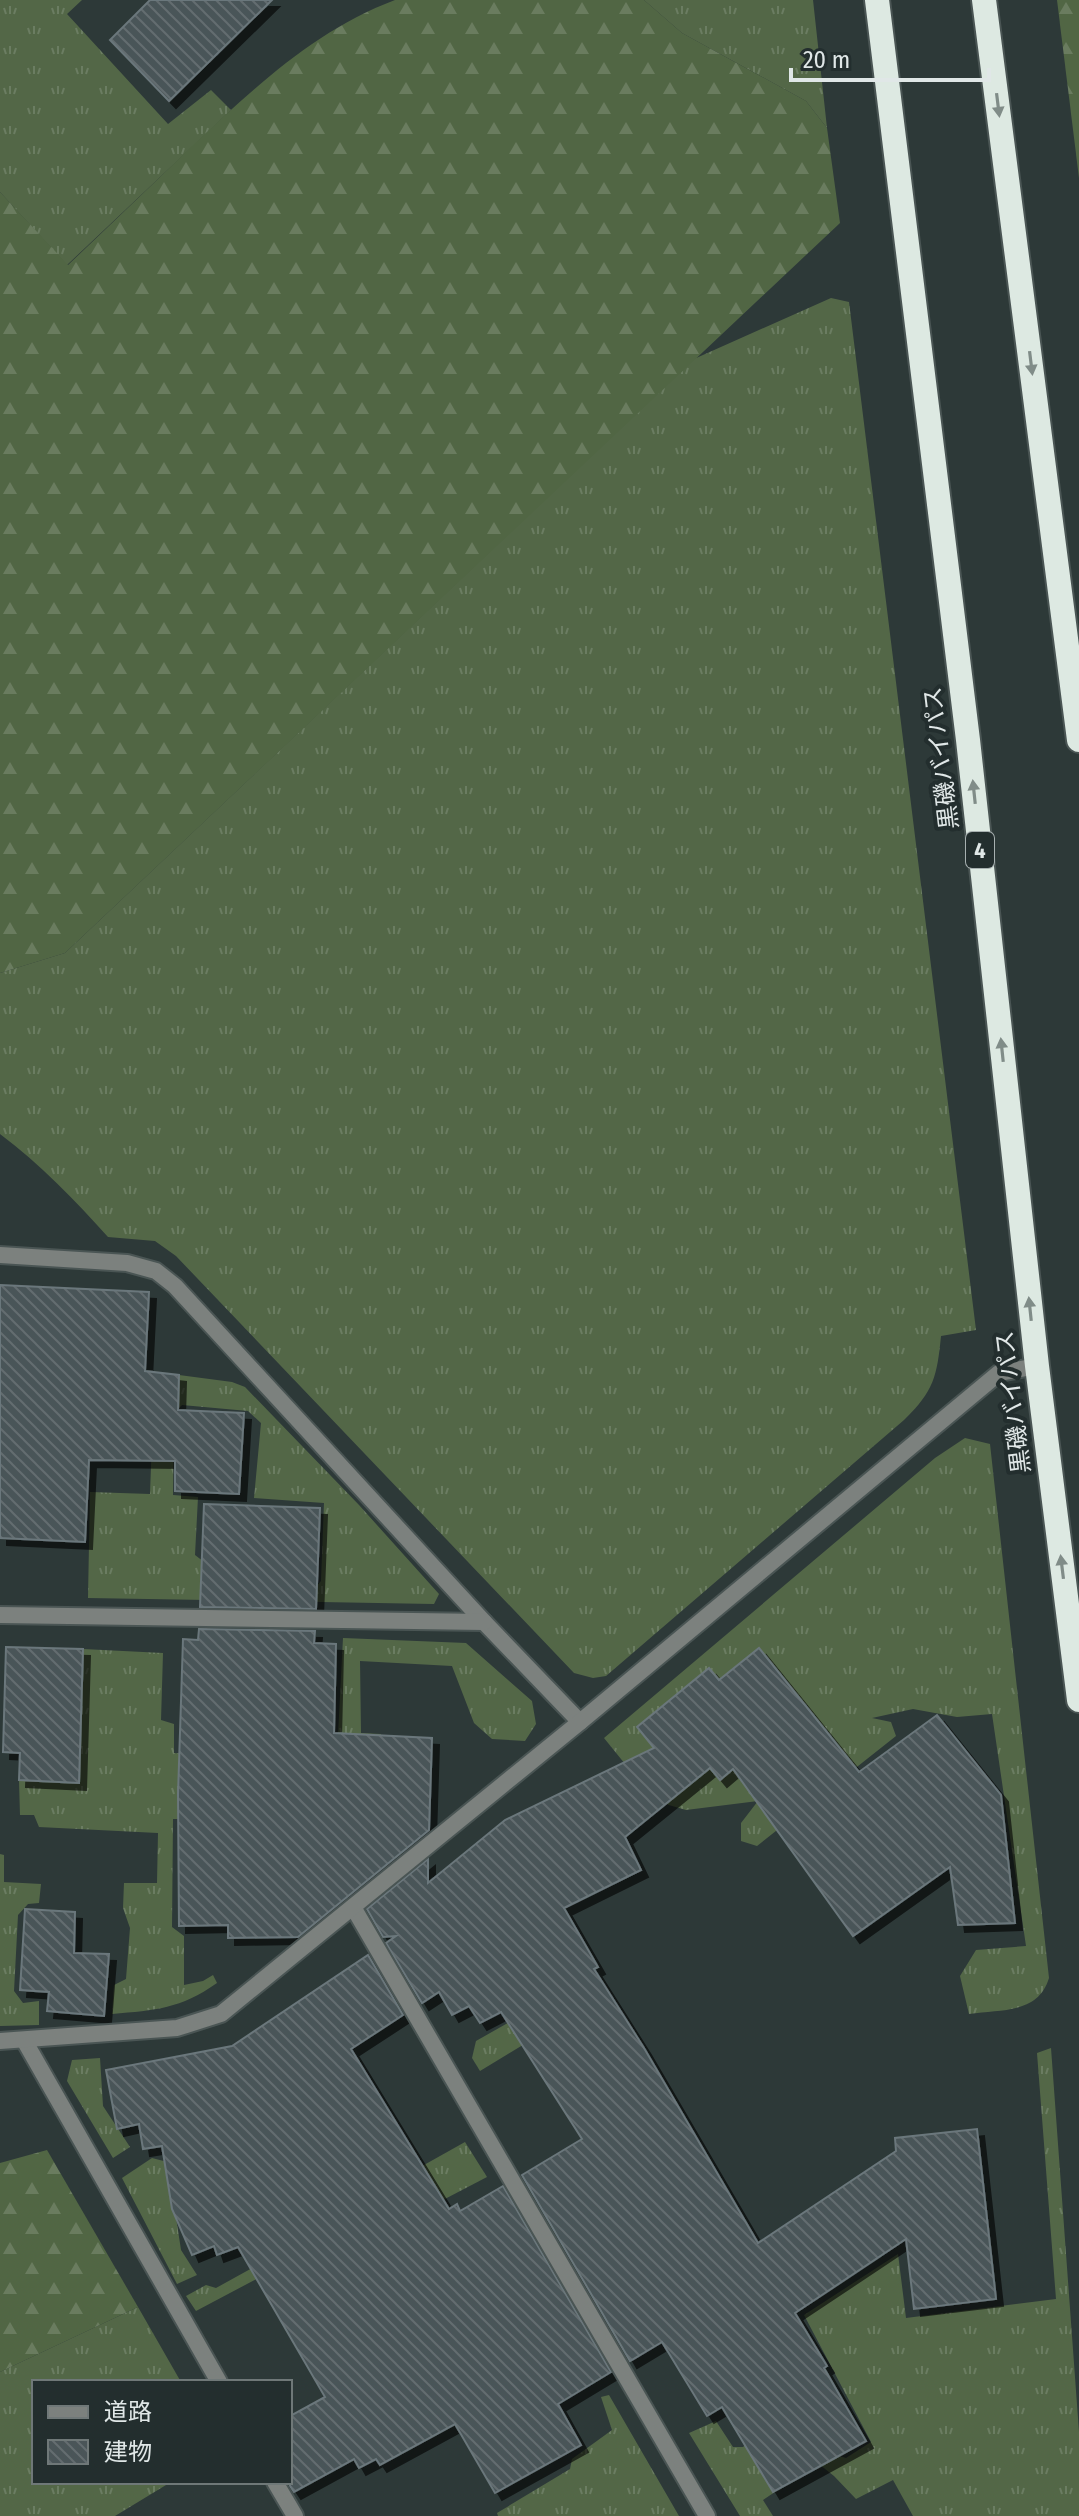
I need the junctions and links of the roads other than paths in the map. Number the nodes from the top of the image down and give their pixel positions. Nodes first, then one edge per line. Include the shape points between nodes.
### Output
1 (877, 0) edge
2 (984, 0) edge
3 (1079, 740) edge
4 (0, 1255) edge
5 (1037, 1366) junction
6 (0, 1615) edge
7 (484, 1622) junction
8 (1079, 1700) edge
9 (580, 1722) junction
10 (353, 1907) junction
11 (24, 2040) junction
12 (0, 2041) edge
13 (218, 2380) edge
14 (276, 2484) edge
15 (295, 2516) edge
16 (707, 2516) edge

5 -> 1 highway, 黒磯バイパス / 4 via 968,740
2 -> 3 highway
4 - 7 street via 127,1263 156,1271
8 -> 5 highway, 黒磯バイパス / 4
5 - 9 street via 999,1373
6 - 7 street
7 - 9 street
9 - 10 street
10 - 11 street via 221,2014 177,2028
10 - 16 street
11 - 12 street
11 - 13 street
14 - 15 street

